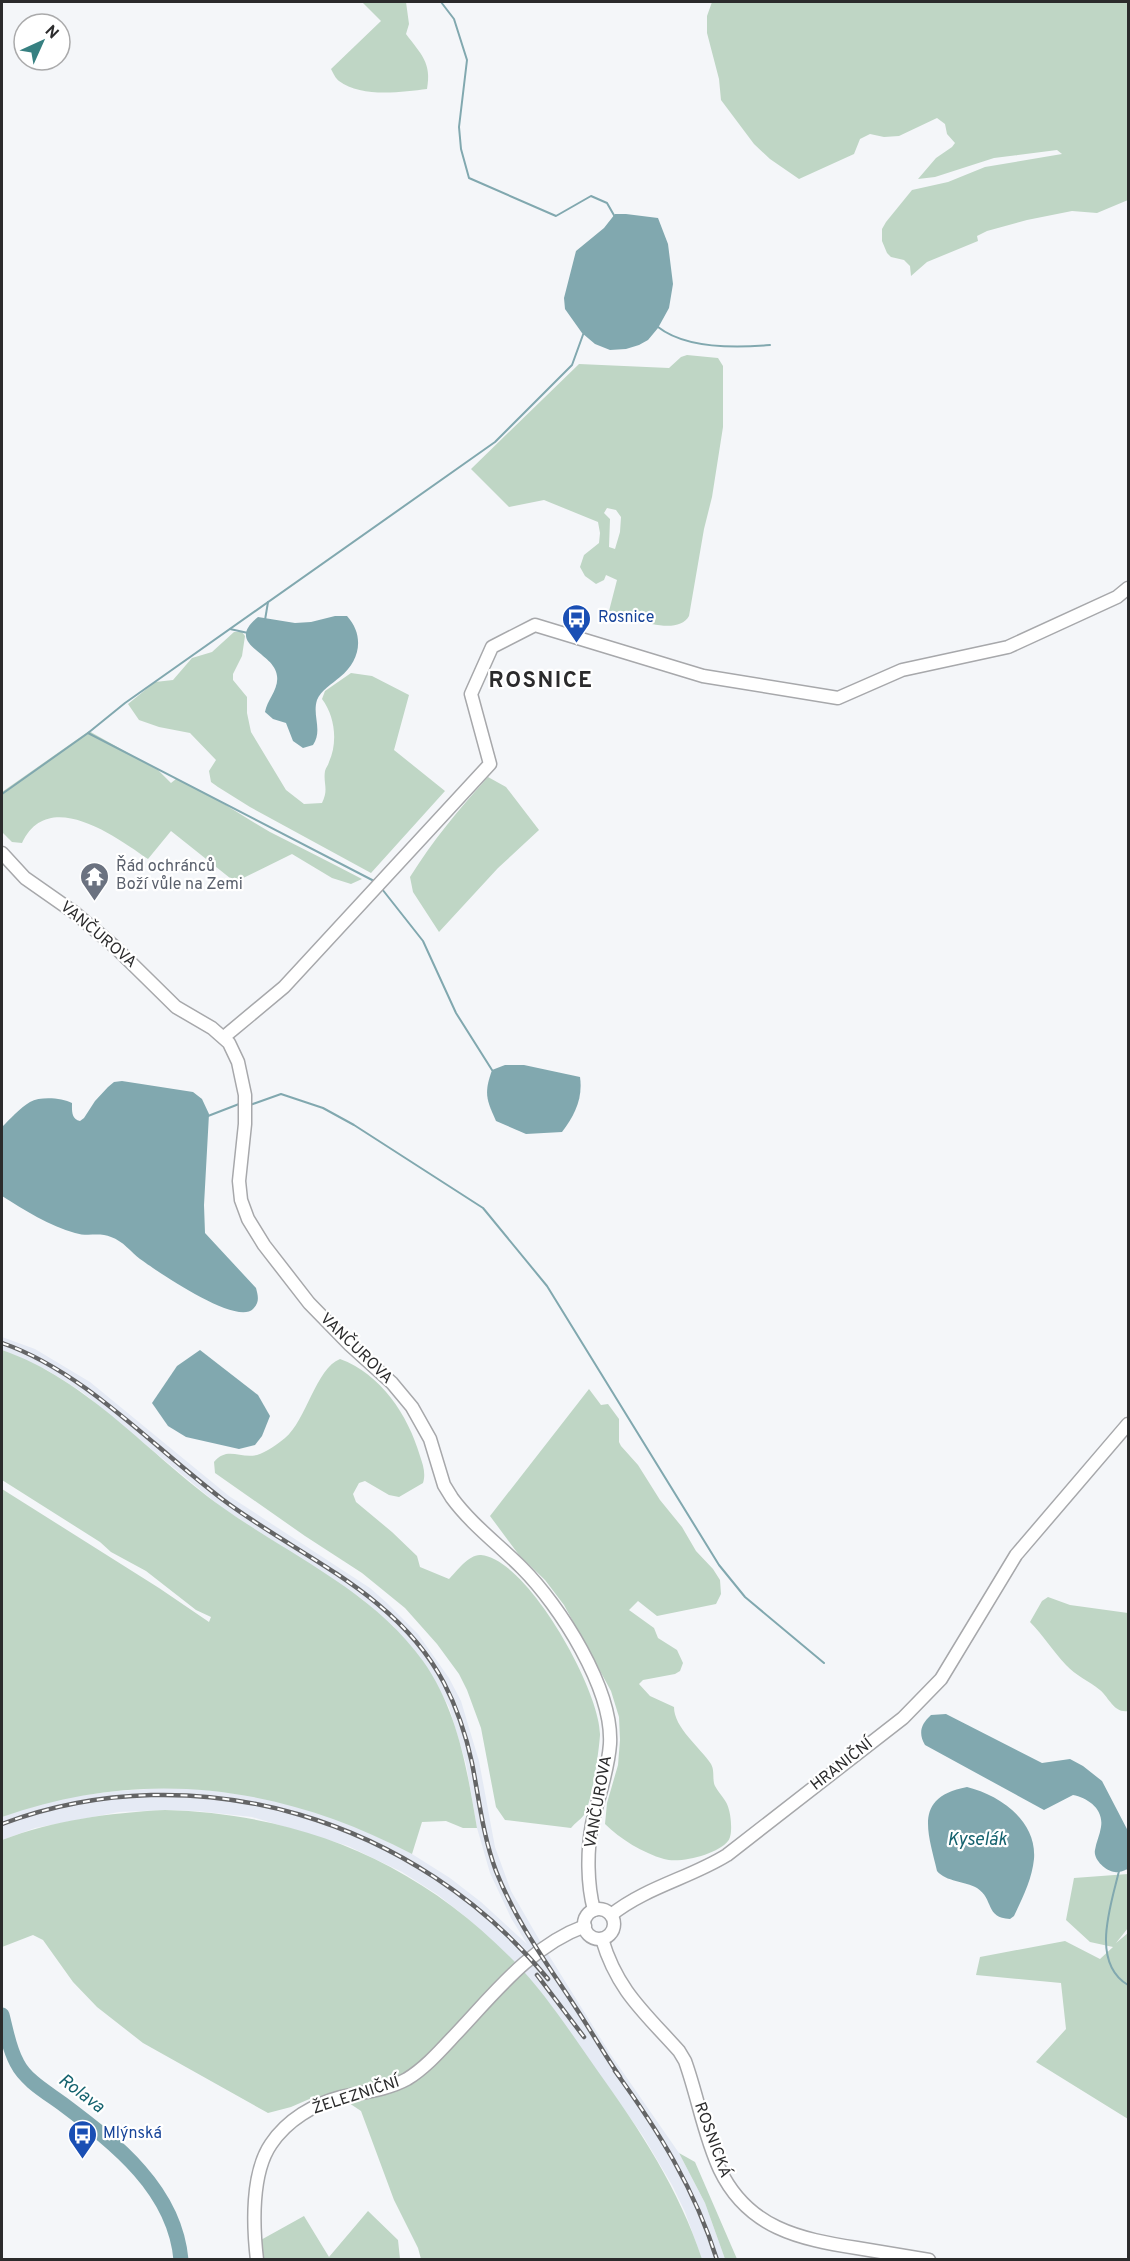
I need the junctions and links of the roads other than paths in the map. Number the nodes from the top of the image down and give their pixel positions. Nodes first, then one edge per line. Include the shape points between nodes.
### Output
1 (1128, 588) edge
2 (2, 853) edge
3 (224, 1037) junction
4 (1128, 1424) edge
5 (594, 1910) junction
6 (611, 1915) junction
7 (585, 1926) junction
8 (602, 1939) junction
9 (257, 2259) edge
10 (929, 2259) edge

1 - 3 street via 1117,597 1008,646 902,670 838,698 703,676 564,632 536,625 527,629 492,647 471,694 490,764 284,987
2 - 3 street, VANČUROVA via 25,878 115,947 176,1007
3 - 5 street, VANČUROVA via 236,1055 243,1081 245,1124 239,1181 241,1200 252,1226 309,1303 402,1394 425,1430 452,1498 550,1601 597,1684 608,1714 610,1744 589,1844
4 - 6 street, HRANIČNÍ via 1016,1555 941,1679 903,1718 727,1855 631,1901
5 - 6 street via 605,1910
5 - 7 street via 586,1918
6 - 8 street via 613,1929
7 - 8 street via 591,1936
7 - 9 street, ŽELEZNIČNÍ via 566,1933 531,1956 435,2056 407,2079 317,2105 280,2133 264,2157 257,2188 253,2225
8 - 10 street, ROSNICKÁ via 627,1994 685,2061 721,2172 746,2207 767,2223 802,2238

